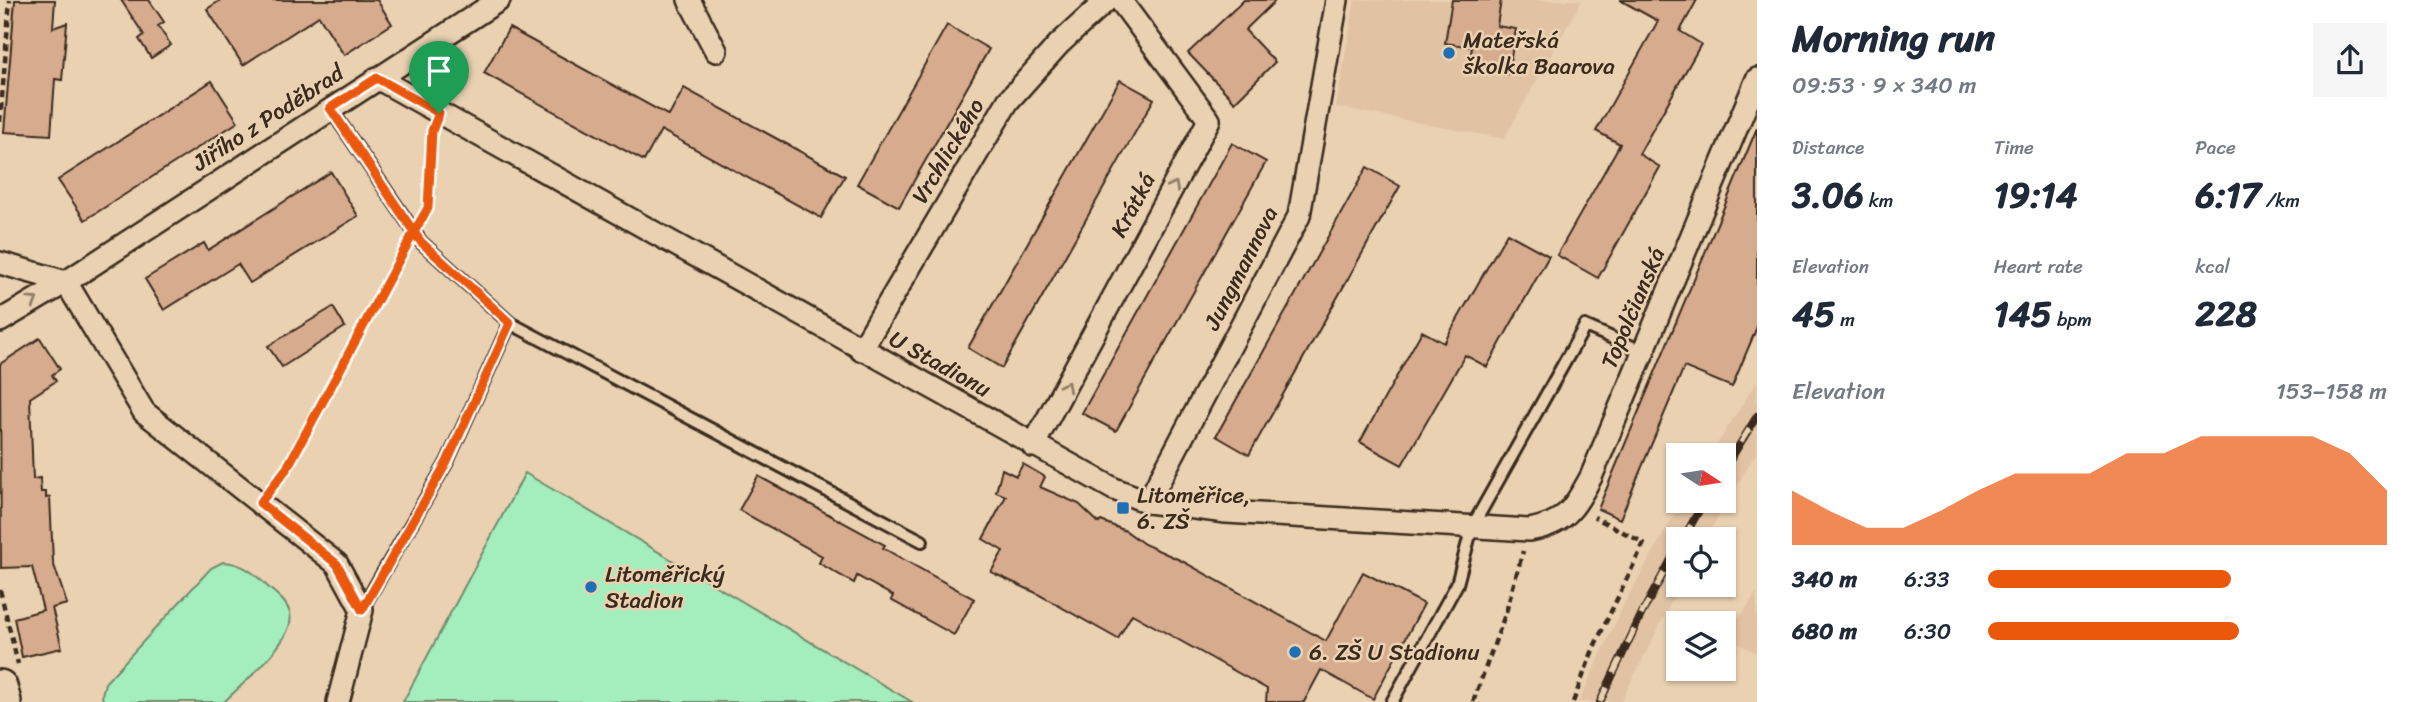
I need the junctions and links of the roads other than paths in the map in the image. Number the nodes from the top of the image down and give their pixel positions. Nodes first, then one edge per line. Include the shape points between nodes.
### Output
1 (499, 0) edge
2 (689, 0) edge
3 (1107, 0) edge
4 (1120, 0) edge
5 (1337, 0) edge
6 (716, 51) dead end
7 (377, 78) junction
8 (1757, 79) edge
9 (330, 108) junction
10 (0, 263) edge
11 (66, 282) junction
12 (0, 321) edge
13 (510, 323) junction
14 (861, 350) junction
15 (1644, 352) junction
16 (1033, 446) junction
17 (1148, 502) junction
18 (1472, 527) junction
19 (1529, 530) joint
20 (922, 541) dead end
21 (362, 610) junction
22 (9, 676) edge
23 (4, 702) edge
24 (338, 702) edge
25 (1392, 702) edge

1 - 7 street, Jiřího z Poděbrad
2 - 6 street
3 - 14 street, Vrchlického via 1007,102
16 -> 4 street, Krátká via 1209,120
5 - 17 street, Jungmannova via 1300,216
7 - 9 street, Jiřího z Poděbrad
7 - 14 street, U Stadionu
8 - 15 street, Topolčianská
9 - 11 street, Jiřího z Poděbrad
9 - 13 lane via 421,242
10 - 11 street
12 -> 11 street, Jiřího z Poděbrad
11 - 21 street via 144,412 337,564
13 - 20 lane
13 - 21 lane via 447,462
14 - 16 street, U Stadionu
15 - 18 lane via 1585,326
15 - 19 street, Topolčianská via 1575,506 1547,527
16 - 17 street, U Stadionu
17 - 18 street, U Stadionu via 1226,512
18 - 19 street, U Stadionu
18 - 25 lane via 1457,584
21 - 24 street
22 - 23 main road

